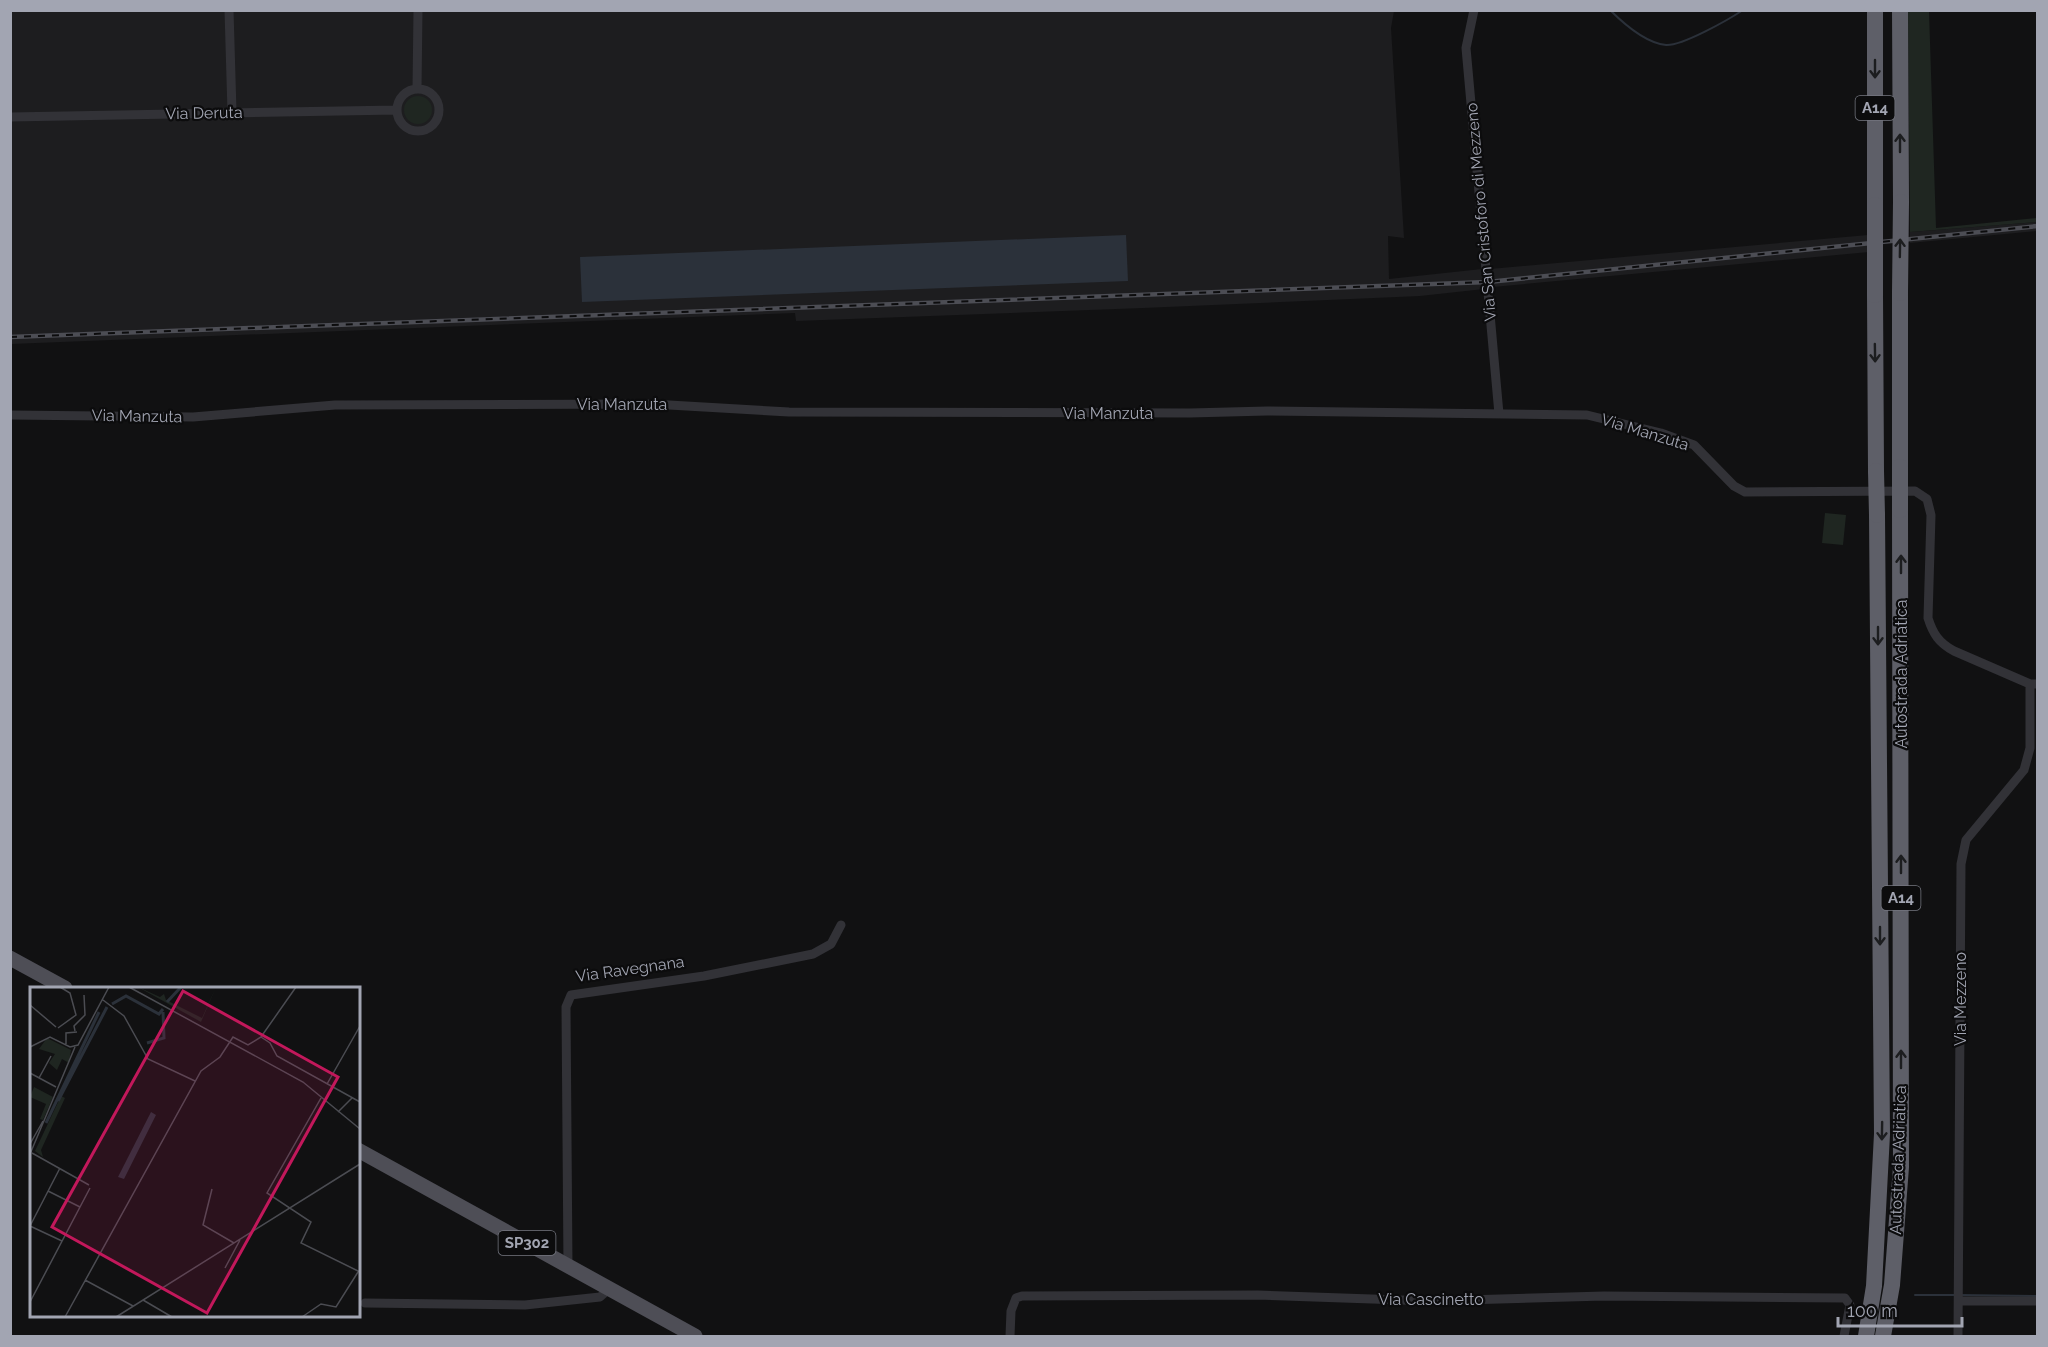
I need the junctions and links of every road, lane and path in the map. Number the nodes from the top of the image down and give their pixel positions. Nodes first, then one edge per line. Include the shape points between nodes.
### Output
1 (229, 10) edge
2 (418, 10) edge
3 (1474, 10) edge
4 (1875, 10) edge
5 (1900, 10) edge
6 (417, 88) junction
7 (397, 110) junction
8 (232, 112) junction
9 (10, 117) edge
10 (1499, 414) junction
11 (10, 415) edge
12 (2034, 684) edge
13 (841, 925) dead end
14 (10, 958) edge
15 (64, 987) edge
16 (360, 1151) edge
17 (568, 1266) junction
18 (609, 1289) junction
19 (1959, 1301) junction
20 (2037, 1301) edge
21 (365, 1303) dead end
22 (695, 1336) edge
23 (1010, 1336) edge
24 (1844, 1336) edge
25 (1866, 1336) edge
26 (1883, 1336) edge
27 (1958, 1336) edge

1 - 8 street
2 - 6 street
3 - 10 street, Via San Cristoforo di Mezzeno via 1466,48
4 -> 25 highway, Autostrada Adriatica / A14, bridge via 1882,1134 1875,1286
26 -> 5 highway, Autostrada Adriatica / A14, bridge via 1890,1306 1901,1155
6 - 7 street via 405,93
6 - 7 street via 430,92 438,103 435,123 423,130 411,130 401,122
7 - 8 street, Via Deruta
8 - 9 street, Via Deruta
10 - 11 street, Via Manzuta via 789,412 641,404 335,405 193,417
10 - 12 street, Via Manzuta via 1587,415 1661,433 1694,445 1734,486 1745,492 1915,492 1927,498 1931,515 1928,618 1932,632 1942,645
12 - 19 street, Via Mezzeno via 2030,748 2024,770 1966,840 1961,864
13 - 17 street, Via Ravegnana via 831,944 813,954 704,976 571,995 566,1007
14 - 15 main road
16 - 17 main road, SP302
17 - 18 main road, SP302
18 - 21 street via 600,1297 525,1305
18 - 22 main road, SP302
19 - 20 street
19 - 27 street, Via Mezzeno
23 - 24 street, Via Cascinetto via 1013,1303 1022,1296 1258,1294 1430,1300 1604,1296 1845,1299 1850,1305

